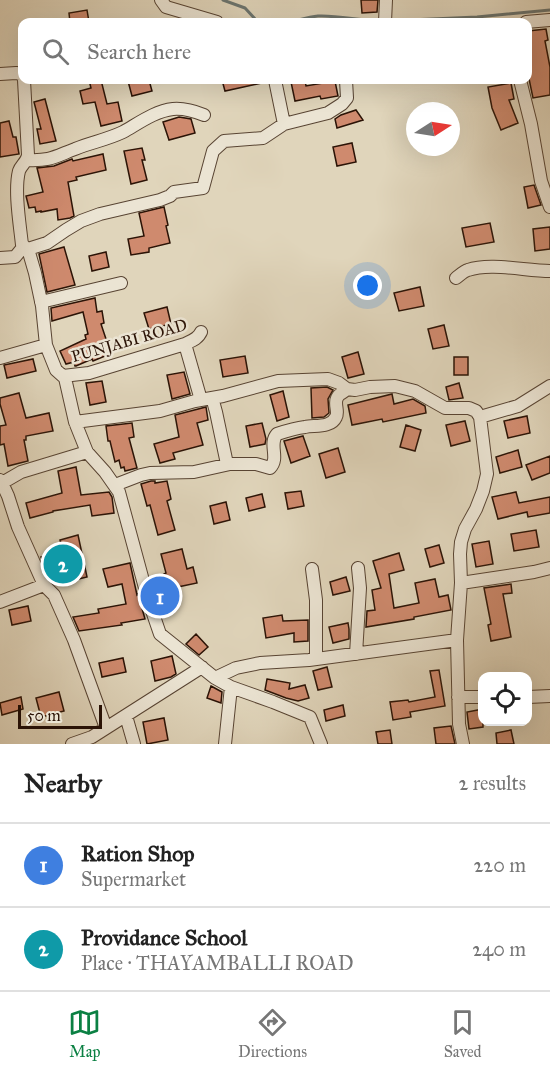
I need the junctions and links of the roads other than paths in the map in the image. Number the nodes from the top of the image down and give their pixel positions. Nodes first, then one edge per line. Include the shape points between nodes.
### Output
1 (162, 0) edge
2 (386, 0) edge
3 (203, 18) edge
4 (386, 18) edge
5 (550, 20) edge
6 (532, 22) edge
7 (18, 73) edge
8 (0, 74) edge
9 (23, 84) edge
10 (276, 84) edge
11 (347, 84) edge
12 (521, 84) edge
13 (204, 115) dead end
14 (284, 124) junction
15 (27, 160) junction
16 (550, 207) edge
17 (26, 248) junction
18 (0, 258) edge
19 (550, 271) edge
20 (456, 278) dead end
21 (122, 283) dead end
22 (41, 302) junction
23 (201, 332) dead end
24 (185, 344) junction
25 (46, 345) junction
26 (0, 358) edge
27 (63, 376) junction
28 (550, 386) edge
29 (347, 389) junction
30 (205, 399) junction
31 (480, 417) junction
32 (75, 422) junction
33 (87, 452) junction
34 (226, 464) junction
35 (1, 482) edge
36 (115, 485) junction
37 (358, 568) dead end
38 (550, 568) edge
39 (312, 569) dead end
40 (462, 583) junction
41 (44, 585) junction
42 (0, 602) edge
43 (457, 640) junction
44 (356, 654) junction
45 (316, 659) junction
46 (202, 667) junction
47 (215, 678) junction
48 (231, 687) junction
49 (550, 696) edge
50 (458, 697) junction
51 (478, 697) edge
52 (532, 697) edge
53 (126, 716) junction
54 (106, 728) junction
55 (72, 744) edge
56 (134, 744) edge
57 (225, 744) edge
58 (321, 744) edge
59 (463, 744) edge

1 - 3 street via 166,7
2 - 4 street
5 - 6 street
7 - 8 street
9 - 15 street
10 - 14 street
11 - 14 street via 347,98 328,113
12 - 16 street
13 - 15 street via 172,109 60,156 44,161
14 - 17 street via 263,138 224,141 213,151 203,188 174,192 160,200 100,214 47,243
15 - 17 street via 20,167 17,184 22,245
17 - 18 street via 15,257
17 - 22 street
19 - 20 street via 478,268 466,270
21 - 22 street
22 - 25 street
23 - 24 street, PUNJABI ROAD
24 - 27 street, PUNJABI ROAD via 99,370
24 - 30 street
25 - 26 street
25 - 27 street via 56,370
27 - 32 street
28 - 31 street via 518,406
29 - 30 street via 328,379 278,381
29 - 31 street via 395,386 415,391 445,408 469,408
29 - 34 street via 337,398 338,415 334,420 274,436 276,460 270,468
30 - 32 street via 160,411
30 - 34 street via 213,401
31 - 40 street via 486,474 483,491 461,542
32 - 33 street
33 - 35 street
33 - 36 street
34 - 36 street via 194,472 150,473
35 - 41 street
36 - 46 street via 160,634
37 - 44 street
38 - 40 street
39 - 45 street
40 - 43 street
41 - 42 street
41 - 54 street via 54,595 75,640
43 - 44 street
43 - 50 street
44 - 45 street
45 - 47 street via 260,663
46 - 47 street
46 - 53 street
47 - 48 street
48 - 57 street
48 - 58 street via 310,717
49 - 52 street
50 - 51 street
50 - 59 street
53 - 54 street
53 - 56 street
54 - 55 street

